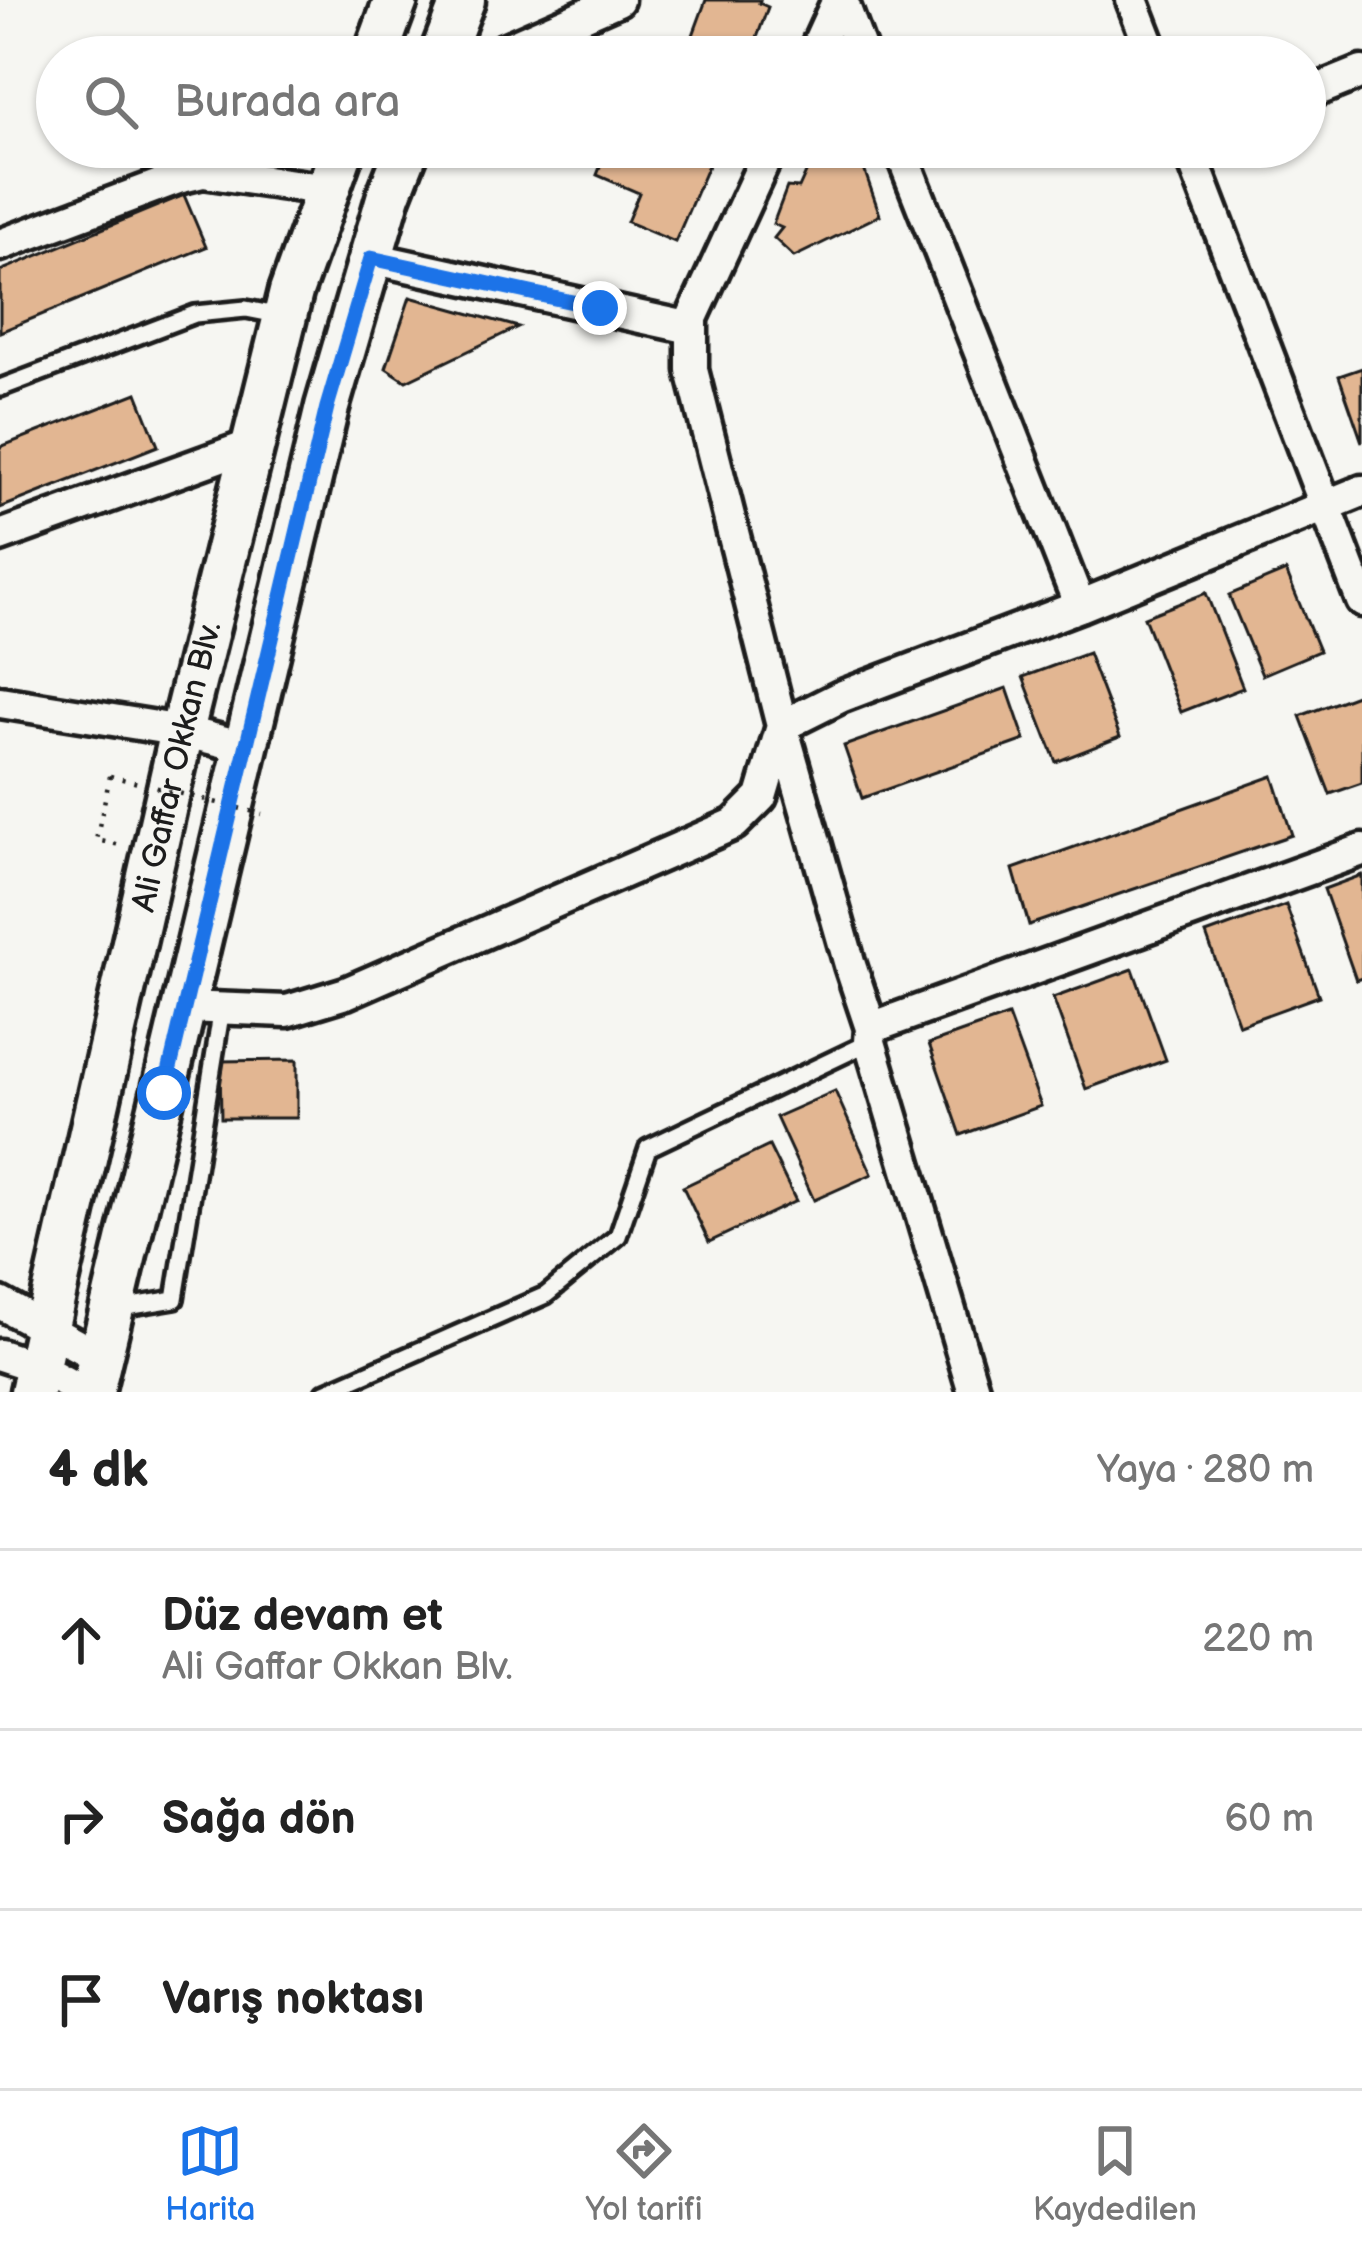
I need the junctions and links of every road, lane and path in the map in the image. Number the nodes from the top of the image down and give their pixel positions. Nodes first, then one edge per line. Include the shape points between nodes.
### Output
1 (396, 0) edge
2 (463, 0) edge
3 (618, 0) edge
4 (840, 0) edge
5 (1132, 0) edge
6 (383, 36) edge
7 (449, 36) edge
8 (536, 36) edge
9 (822, 36) edge
10 (855, 36) edge
11 (1146, 36) edge
12 (1362, 73) edge
13 (1326, 87) edge
14 (336, 168) edge
15 (399, 168) edge
16 (761, 168) edge
17 (907, 168) edge
18 (1196, 168) edge
19 (328, 190) junction
20 (0, 245) edge
21 (371, 258) junction
22 (285, 316) junction
23 (691, 328) junction
24 (0, 388) edge
25 (254, 444) junction
26 (1362, 491) edge
27 (1327, 503) junction
28 (0, 536) edge
29 (1362, 602) edge
30 (1080, 606) junction
31 (0, 702) edge
32 (782, 726) junction
33 (182, 731) junction
34 (245, 747) junction
35 (262, 814) dead end
36 (96, 840) dead end
37 (1362, 850) edge
38 (203, 1007) junction
39 (871, 1035) junction
40 (0, 1303) edge
41 (112, 1309) junction
42 (29, 1360) edge
43 (92, 1381) edge
44 (325, 1392) edge
45 (974, 1392) edge

1 - 6 main road
2 - 7 main road
3 - 8 street
4 - 9 street
4 - 10 street
5 - 11 street
12 - 13 street
14 - 19 main road, Ali Gaffar Okkan Blv.
15 - 21 main road, Ali Gaffar Okkan Blv.
16 - 23 street
17 - 30 street
18 - 27 street
19 - 20 street via 203,172
19 - 22 main road, Ali Gaffar Okkan Blv.
21 - 23 street
21 - 34 main road, Ali Gaffar Okkan Blv.
22 - 24 lane via 246,309 195,314
22 - 25 main road, Ali Gaffar Okkan Blv.
23 - 32 street via 692,370
25 - 28 street
25 - 33 main road, Ali Gaffar Okkan Blv.
26 - 27 street
27 - 29 street
27 - 30 street
30 - 32 street
31 - 33 street
32 - 38 street via 761,797 734,824 346,993 287,1011
32 - 39 street
33 - 34 street
33 - 42 main road, Ali Gaffar Okkan Blv.
34 - 38 main road, Ali Gaffar Okkan Blv.
35 - 36 path, bridge via 110,776
37 - 39 street
38 - 41 main road, Ali Gaffar Okkan Blv.
38 - 41 lane via 175,1300
39 - 44 lane via 648,1148 618,1236 546,1295
39 - 45 street
40 - 42 street
41 - 43 main road, Ali Gaffar Okkan Blv.
42 - 43 street

